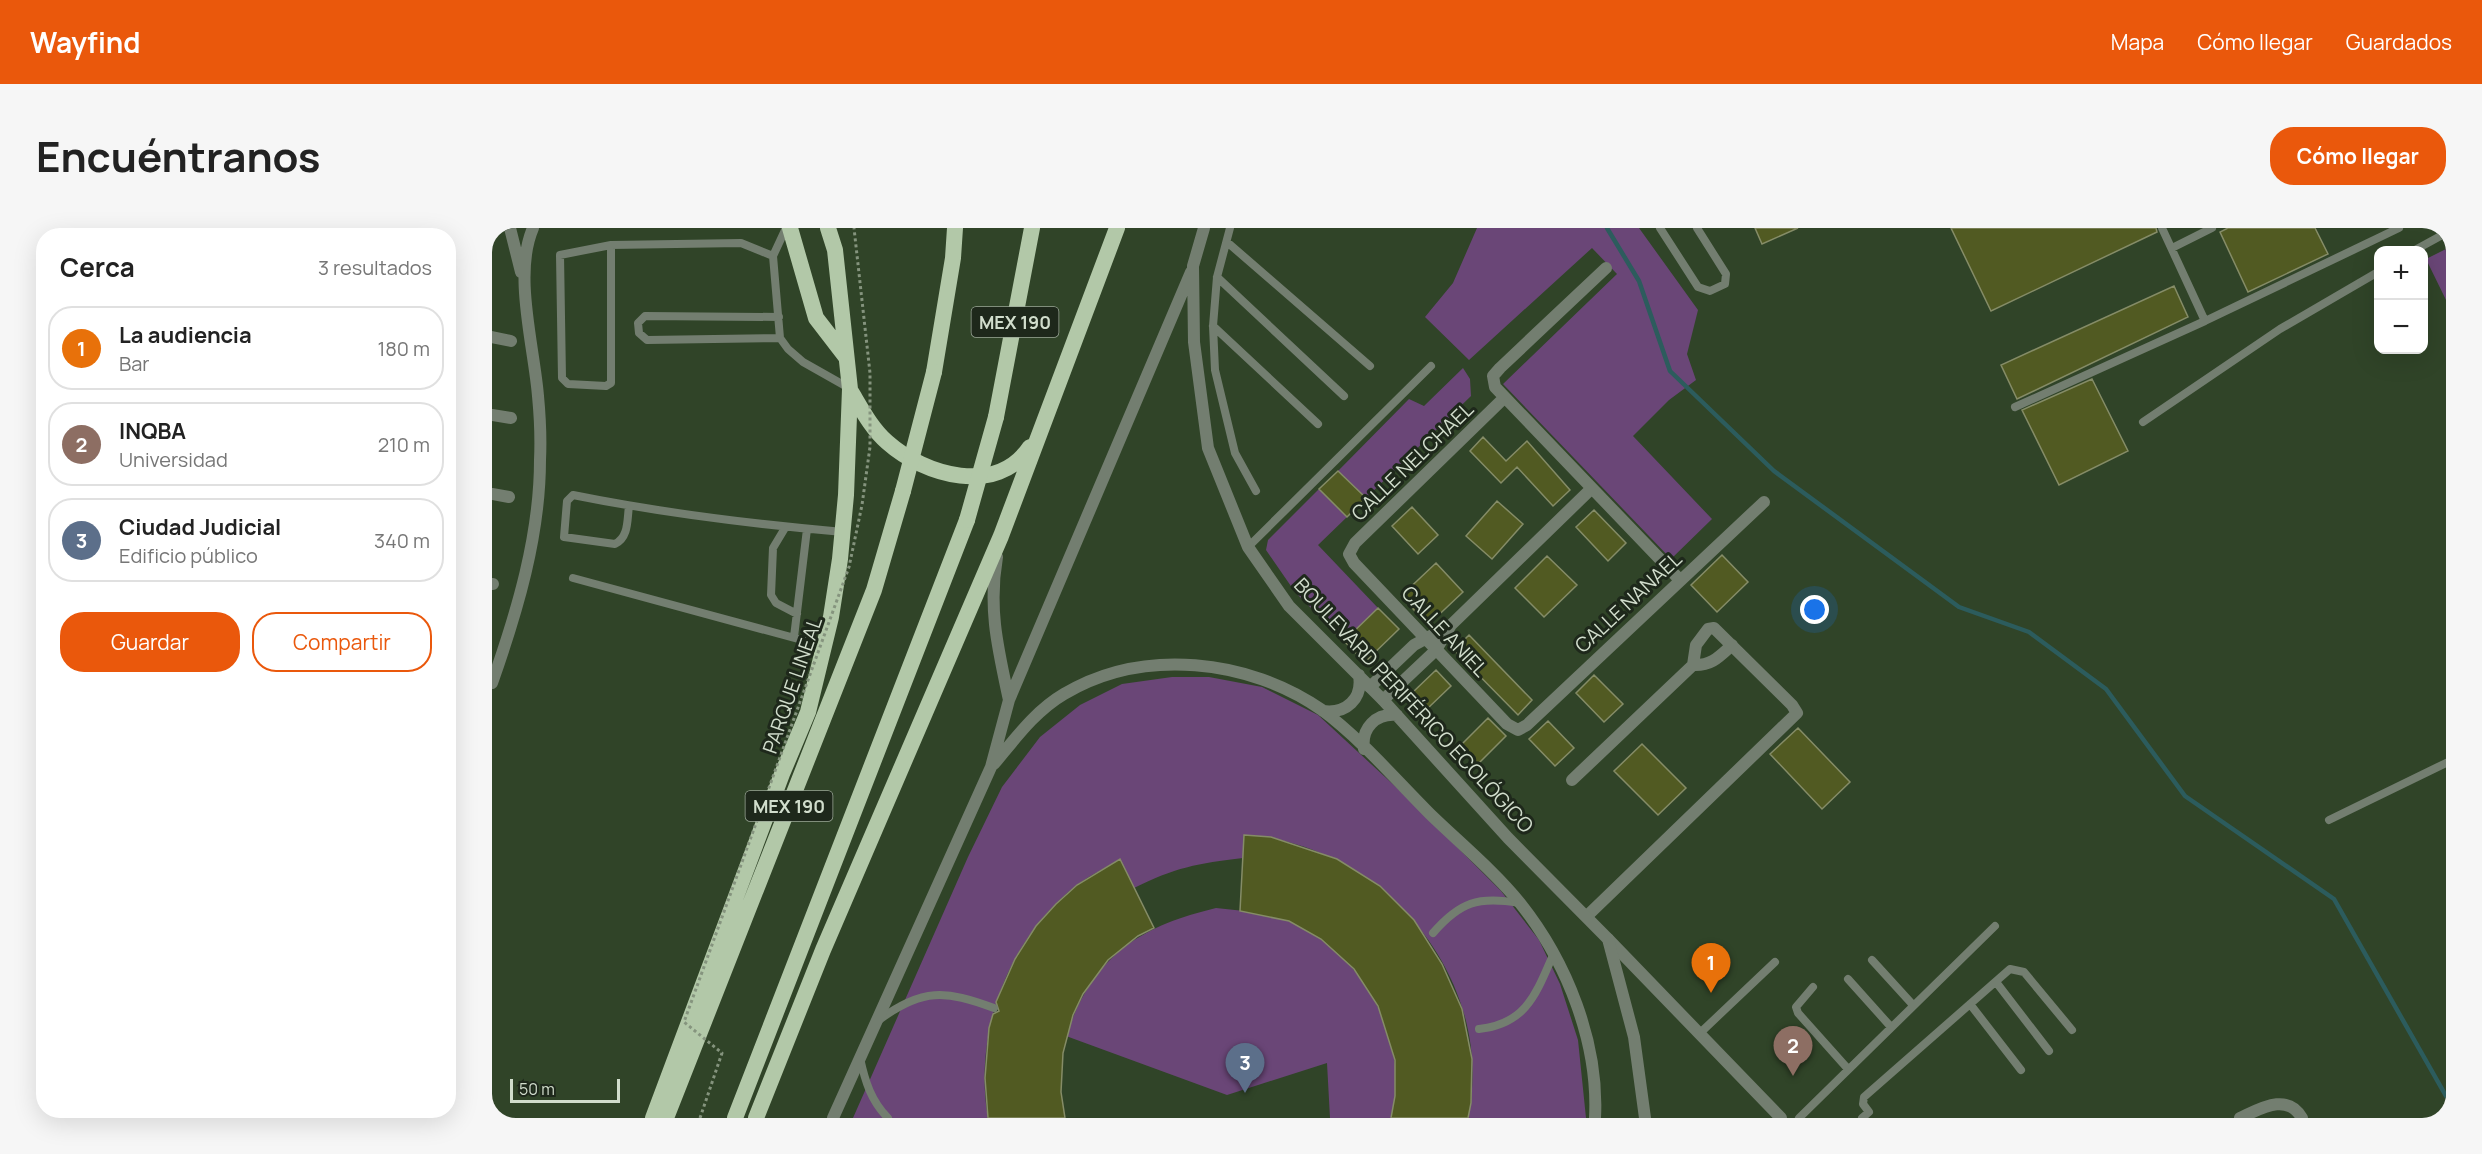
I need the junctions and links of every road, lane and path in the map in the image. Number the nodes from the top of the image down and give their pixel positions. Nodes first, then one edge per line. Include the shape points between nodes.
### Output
1 (510, 228) edge
2 (533, 228) edge
3 (788, 228) edge
4 (828, 228) edge
5 (854, 228) edge
6 (955, 228) edge
7 (1032, 228) edge
8 (1117, 228) edge
9 (1204, 228) edge
10 (1230, 228) edge
11 (1660, 228) edge
12 (1697, 228) edge
13 (2162, 228) edge
14 (2212, 228) edge
15 (2399, 228) edge
16 (2446, 233) edge
17 (1227, 242) junction
18 (611, 244) junction
19 (2422, 246) edge
20 (2172, 248) junction
21 (773, 256) junction
22 (1193, 266) junction
23 (1606, 268) dead end
24 (2374, 275) edge
25 (1217, 277) junction
26 (526, 291) junction
27 (778, 317) junction
28 (2205, 321) junction
29 (1213, 326) junction
30 (492, 337) edge
31 (780, 338) junction
32 (510, 341) dead end
33 (847, 358) junction
34 (1370, 366) dead end
35 (1431, 366) dead end
36 (850, 389) junction
37 (1344, 396) dead end
38 (1504, 398) junction
39 (2015, 407) dead end
40 (492, 415) edge
41 (511, 418) dead end
42 (2143, 422) dead end
43 (1318, 424) dead end
44 (1038, 436) junction
45 (1591, 489) junction
46 (1256, 491) dead end
47 (492, 494) edge
48 (509, 497) dead end
49 (1764, 502) dead end
50 (629, 506) junction
51 (785, 528) junction
52 (807, 529) junction
53 (843, 532) junction
54 (1001, 537) junction
55 (1248, 547) junction
56 (1349, 554) joint
57 (573, 578) dead end
58 (1680, 580) junction
59 (797, 614) junction
60 (1450, 625) junction
61 (794, 637) junction
62 (1425, 638) junction
63 (1732, 645) junction
64 (824, 646) junction
65 (1436, 650) junction
66 (1693, 665) junction
67 (1359, 675) junction
68 (492, 683) edge
69 (1370, 687) junction
70 (1009, 700) junction
71 (1383, 700) junction
72 (1323, 711) junction
73 (1397, 715) junction
74 (1518, 730) joint
75 (1364, 749) junction
76 (2446, 764) edge
77 (991, 767) junction
78 (1572, 780) dead end
79 (2329, 820) dead end
80 (1520, 903) junction
81 (1587, 916) junction
82 (1995, 926) dead end
83 (1432, 933) dead end
84 (1608, 939) junction
85 (1553, 955) junction
86 (1872, 960) dead end
87 (1775, 962) dead end
88 (1848, 980) dead end
89 (1996, 982) junction
90 (1813, 987) dead end
91 (1970, 1004) junction
92 (1913, 1005) junction
93 (994, 1008) dead end
94 (877, 1021) junction
95 (1891, 1027) junction
96 (1479, 1029) dead end
97 (2072, 1030) dead end
98 (1700, 1034) junction
99 (2049, 1051) dead end
100 (860, 1058) junction
101 (1848, 1069) junction
102 (2021, 1070) dead end
103 (1869, 1116) edge
104 (653, 1118) edge
105 (666, 1118) edge
106 (700, 1118) edge
107 (735, 1118) edge
108 (756, 1118) edge
109 (833, 1118) edge
110 (888, 1118) edge
111 (1595, 1118) edge
112 (1645, 1118) edge
113 (1780, 1118) edge
114 (1799, 1118) edge
115 (2240, 1118) edge
116 (2302, 1118) edge

1 - 26 street
2 - 26 street via 526,252
3 - 21 lane
3 - 33 highway via 816,318
4 - 33 highway via 835,250
5 - 106 path, PARQUE LINEAL, bridge via 870,373 870,447 862,505 849,567 684,1022 722,1053
6 - 105 highway, MEX 190, bridge via 934,372 874,590
7 - 107 highway, MEX 190, bridge via 996,417 967,519
8 - 44 highway
9 - 22 street, BOULEVARD PERIFÉRICO ECOLÓGICO
10 - 17 lane
11 - 12 lane via 1698,287 1710,291 1727,279
13 - 20 lane
14 - 20 lane
15 - 28 lane
16 - 19 lane
17 - 25 lane
17 - 34 lane
18 - 18 lane via 565,252 558,260 562,378 568,384 611,383
18 - 21 lane via 741,243
20 - 28 lane
21 - 27 lane
22 - 55 street, BOULEVARD PERIFÉRICO ECOLÓGICO via 1194,342 1208,448
22 - 70 street
23 - 38 street via 1493,376 1495,387
24 - 42 lane via 2280,329
25 - 29 lane
25 - 37 lane
26 - 68 street via 538,396 540,461 534,531 514,621
27 - 31 lane
27 - 31 lane via 645,316 638,323 639,333 647,340
28 - 39 lane
29 - 43 lane
29 - 46 lane via 1215,370 1235,453
30 - 32 street
31 - 36 lane via 803,362
33 - 36 highway
35 - 55 lane
36 - 44 highway via 885,441 908,458 939,472 971,476 996,473 1019,460
36 - 53 highway
38 - 45 street
38 - 56 street, CALLE NELCHAEL via 1355,543
40 - 41 street
44 - 54 highway
45 - 58 street
45 - 60 street
47 - 48 street
49 - 58 street, CALLE NANAEL
50 - 50 lane via 573,495 567,501 564,537 615,544 625,536
50 - 51 lane
51 - 52 lane
51 - 59 lane via 773,548 771,595 776,603
52 - 53 lane
52 - 59 lane
53 - 64 highway
54 - 70 street via 992,586 993,624
54 - 108 highway via 823,950
55 - 67 street, BOULEVARD PERIFÉRICO ECOLÓGICO via 1289,606
56 - 62 street, CALLE ANIEL
57 - 61 lane
58 - 74 street, CALLE NANAEL
59 - 61 lane
60 - 62 street
60 - 65 street
61 - 64 lane
62 - 65 street, CALLE ANIEL
62 - 69 street
63 - 66 street via 1714,662
63 - 66 street via 1714,628 1708,629 1696,645
63 - 81 street via 1797,713
64 - 104 highway via 808,712
65 - 71 street
65 - 74 street, CALLE ANIEL via 1506,724
66 - 78 street
67 - 69 street, BOULEVARD PERIFÉRICO ECOLÓGICO
67 - 72 street via 1359,690 1352,703 1339,711
69 - 71 street, BOULEVARD PERIFÉRICO ECOLÓGICO
70 - 77 street
71 - 73 street, BOULEVARD PERIFÉRICO ECOLÓGICO
72 - 75 street
72 - 77 street via 1286,688 1244,673 1207,666 1135,668 1097,678 1064,694 1035,716
73 - 75 street via 1383,716 1371,723 1364,735
73 - 81 street, BOULEVARD PERIFÉRICO ECOLÓGICO via 1508,838
75 - 80 street
76 - 79 lane
77 - 94 street
80 - 83 lane via 1494,899 1459,907
80 - 85 street
81 - 84 street, BOULEVARD PERIFÉRICO ECOLÓGICO
82 - 92 lane
84 - 98 street
84 - 112 street, BOULEVARD PERIFÉRICO ECOLÓGICO via 1634,1037
85 - 96 lane via 1520,1014 1508,1024
85 - 111 street via 1583,1023 1591,1062
86 - 92 lane
87 - 98 lane
88 - 95 lane
89 - 91 lane
89 - 97 lane via 2010,969 2024,972
89 - 99 lane
90 - 101 lane via 1796,1007 1798,1013
91 - 102 lane
91 - 103 lane via 1864,1096
92 - 95 lane
93 - 94 lane via 962,996 919,996 898,1005
94 - 100 street
95 - 101 lane
98 - 113 street
100 - 109 street
100 - 110 lane via 866,1085 879,1110
101 - 114 lane
115 - 116 street via 2272,1104 2287,1104

